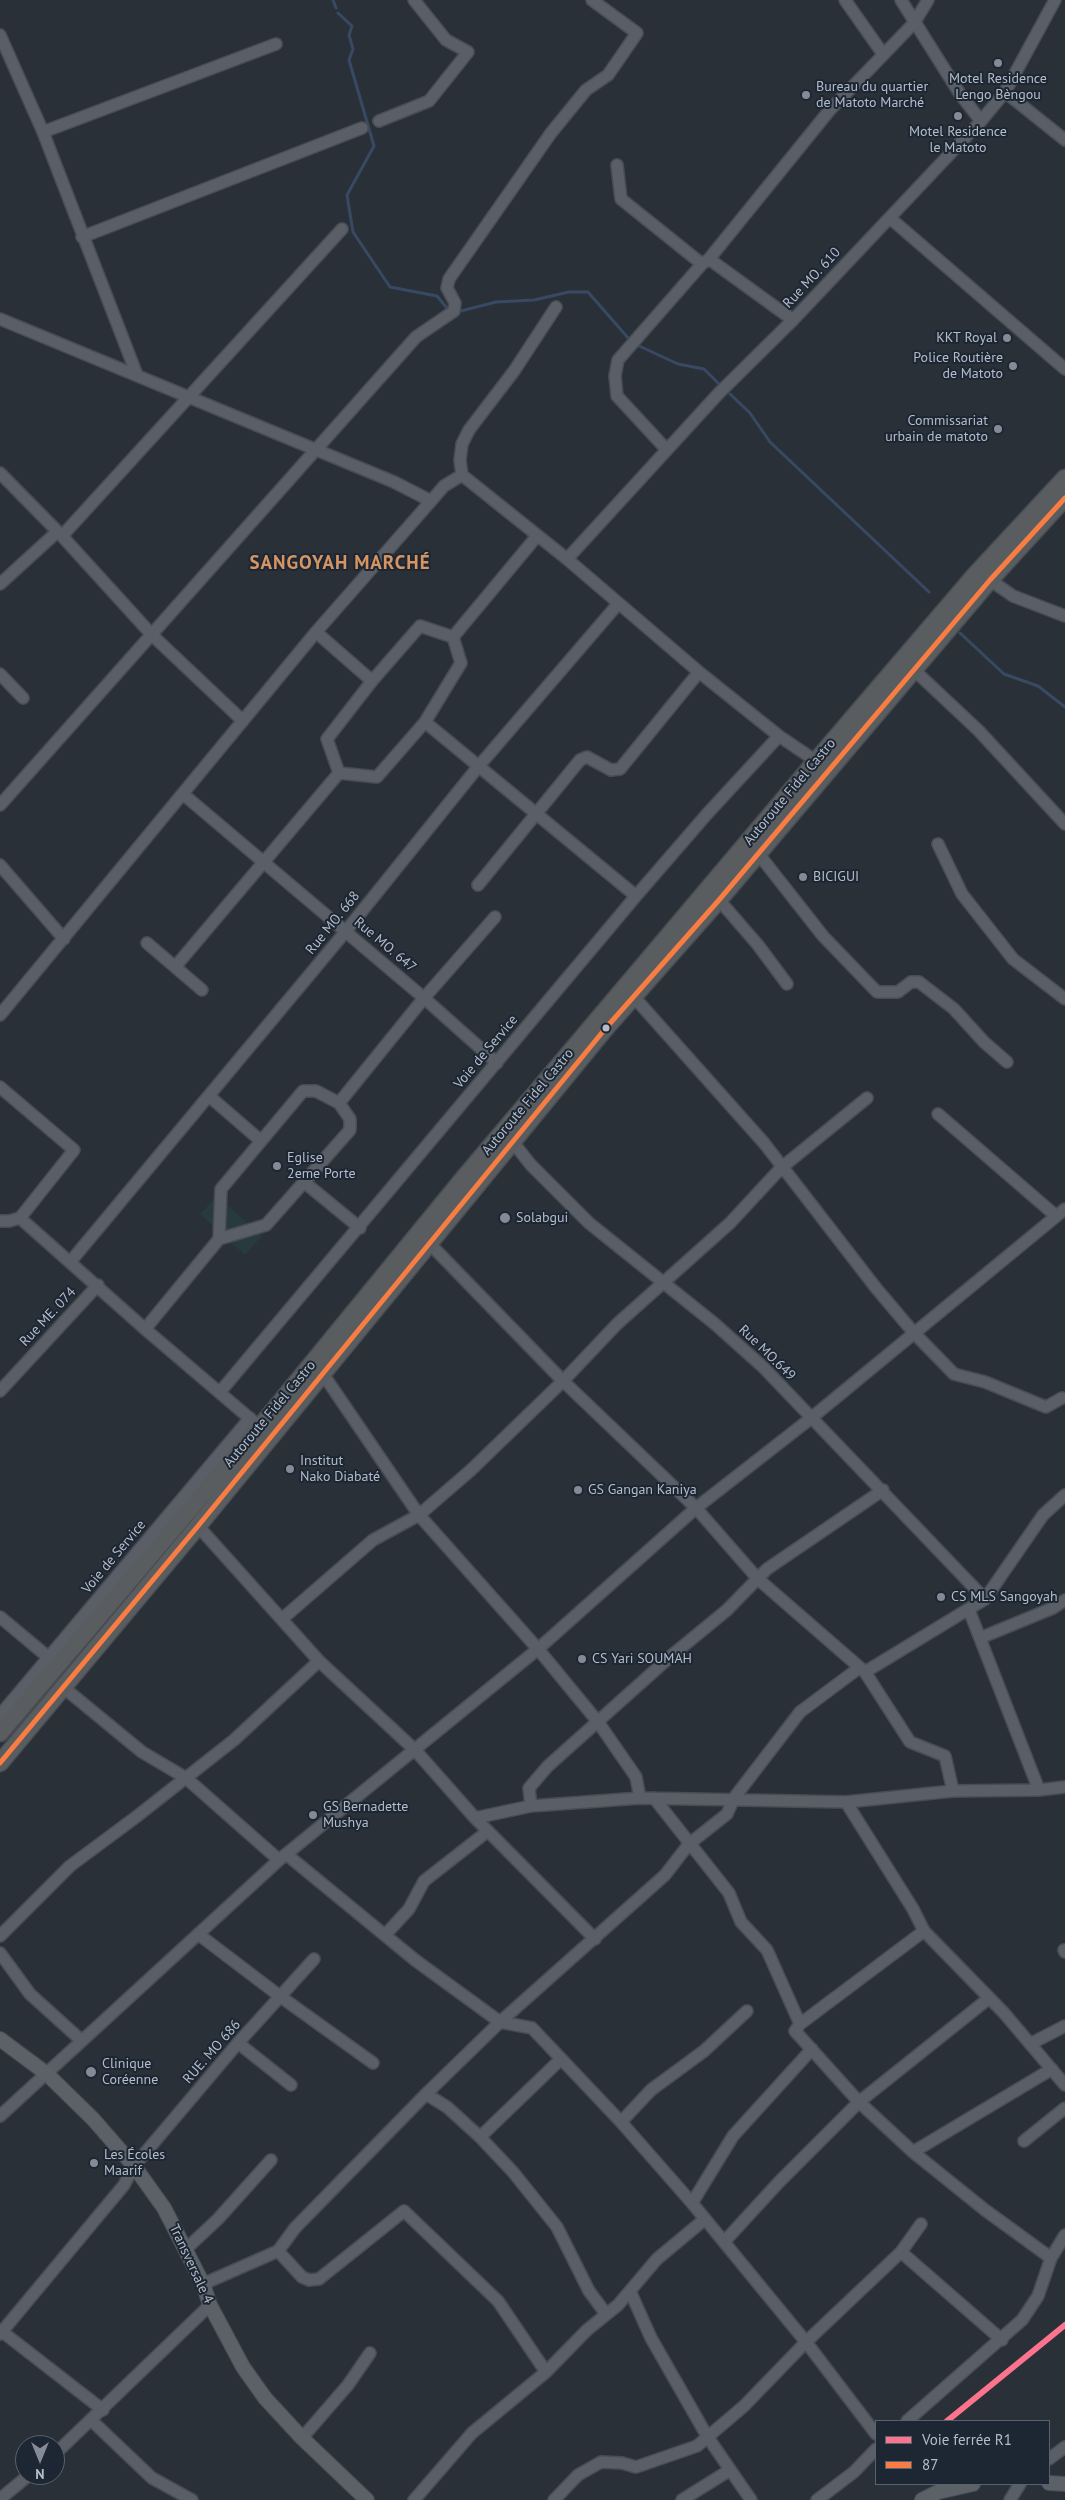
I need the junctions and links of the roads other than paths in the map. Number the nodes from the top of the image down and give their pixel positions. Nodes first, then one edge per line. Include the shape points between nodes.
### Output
1 (414, 0) edge
2 (592, 0) edge
3 (845, 0) edge
4 (901, 0) edge
5 (928, 0) edge
6 (1055, 0) edge
7 (914, 23) junction
8 (0, 35) edge
9 (276, 44) dead end
10 (882, 54) junction
11 (1005, 92) junction
12 (379, 121) dead end
13 (981, 121) junction
14 (362, 128) dead end
15 (43, 132) junction
16 (1065, 140) edge
17 (617, 165) dead end
18 (890, 218) junction
19 (342, 229) dead end
20 (82, 237) junction
21 (706, 262) junction
22 (556, 307) dead end
23 (0, 319) edge
24 (793, 320) junction
25 (1065, 369) edge
26 (137, 375) junction
27 (187, 397) junction
28 (315, 449) junction
29 (667, 450) junction
30 (0, 473) edge
31 (462, 475) junction
32 (1065, 478) edge
33 (1065, 498) edge
34 (431, 501) junction
35 (60, 534) junction
36 (537, 536) junction
37 (567, 559) junction
38 (990, 580) junction
39 (0, 584) edge
40 (618, 604) junction
41 (1065, 616) edge
42 (316, 632) junction
43 (152, 635) junction
44 (452, 637) junction
45 (913, 669) junction
46 (699, 672) junction
47 (0, 674) edge
48 (372, 681) junction
49 (23, 698) dead end
50 (243, 721) junction
51 (425, 722) junction
52 (779, 736) junction
53 (816, 761) junction
54 (478, 766) junction
55 (338, 773) junction
56 (183, 794) junction
57 (0, 805) edge
58 (536, 815) junction
59 (1065, 824) edge
60 (938, 844) dead end
61 (757, 852) junction
62 (263, 862) junction
63 (0, 865) edge
64 (478, 886) dead end
65 (636, 896) junction
66 (718, 900) junction
67 (495, 918) dead end
68 (346, 931) junction
69 (64, 939) junction
70 (147, 944) dead end
71 (175, 967) junction
72 (787, 984) dead end
73 (202, 990) dead end
74 (634, 997) junction
75 (424, 998) junction
76 (1065, 998) edge
77 (0, 1015) edge
78 (1007, 1062) dead end
79 (497, 1063) junction
80 (0, 1087) edge
81 (209, 1096) junction
82 (867, 1098) dead end
83 (338, 1103) junction
84 (938, 1114) dead end
85 (262, 1141) junction
86 (512, 1141) junction
87 (781, 1168) junction
88 (304, 1182) junction
89 (1062, 1213) edge
90 (20, 1218) junction
91 (0, 1221) edge
92 (360, 1228) junction
93 (218, 1239) junction
94 (430, 1244) junction
95 (71, 1261) junction
96 (662, 1284) junction
97 (98, 1285) junction
98 (144, 1329) junction
99 (914, 1333) junction
100 (323, 1374) junction
101 (563, 1381) junction
102 (0, 1391) edge
103 (220, 1392) junction
104 (1062, 1398) dead end
105 (810, 1418) junction
106 (255, 1423) junction
107 (883, 1490) junction
108 (1065, 1495) edge
109 (696, 1508) junction
110 (419, 1515) junction
111 (198, 1526) junction
112 (758, 1579) junction
113 (983, 1600) junction
114 (1065, 1600) edge
115 (99, 1606) junction
116 (969, 1610) junction
117 (0, 1617) edge
118 (282, 1619) junction
119 (980, 1638) junction
120 (538, 1649) junction
121 (48, 1657) junction
122 (319, 1661) junction
123 (862, 1670) junction
124 (63, 1688) junction
125 (0, 1715) edge
126 (598, 1722) junction
127 (0, 1733) edge
128 (415, 1750) junction
129 (0, 1763) edge
130 (186, 1778) junction
131 (1065, 1787) edge
132 (1039, 1790) junction
133 (954, 1791) junction
134 (640, 1798) junction
135 (654, 1798) junction
136 (734, 1798) junction
137 (846, 1802) junction
138 (531, 1806) junction
139 (475, 1818) junction
140 (488, 1831) junction
141 (689, 1844) junction
142 (283, 1857) junction
143 (924, 1931) junction
144 (198, 1934) junction
145 (385, 1935) junction
146 (0, 1936) edge
147 (595, 1939) junction
148 (0, 1953) edge
149 (314, 1959) dead end
150 (281, 1997) junction
151 (988, 1999) junction
152 (747, 2011) dead end
153 (500, 2022) junction
154 (800, 2024) junction
155 (1065, 2026) edge
156 (0, 2039) edge
157 (82, 2042) junction
158 (238, 2043) junction
159 (1030, 2044) junction
160 (812, 2049) junction
161 (561, 2059) junction
162 (373, 2063) dead end
163 (1052, 2069) junction
164 (47, 2074) junction
165 (291, 2085) dead end
166 (1065, 2085) edge
167 (426, 2094) junction
168 (860, 2102) junction
169 (1065, 2108) edge
170 (0, 2116) edge
171 (621, 2122) junction
172 (480, 2136) junction
173 (1024, 2141) dead end
174 (914, 2152) junction
175 (271, 2160) dead end
176 (134, 2166) junction
177 (692, 2203) junction
178 (705, 2219) junction
179 (921, 2224) dead end
180 (1065, 2235) edge
181 (724, 2242) junction
182 (186, 2249) junction
183 (278, 2250) junction
184 (901, 2252) junction
185 (1051, 2258) junction
186 (203, 2284) junction
187 (630, 2291) junction
188 (210, 2305) junction
189 (606, 2314) junction
190 (1, 2332) edge
191 (1002, 2340) junction
192 (806, 2342) junction
193 (370, 2353) dead end
194 (546, 2372) junction
195 (103, 2410) junction
196 (92, 2420) junction
197 (908, 2420) edge
198 (875, 2433) edge
199 (707, 2436) junction
200 (302, 2438) junction
201 (65, 2445) edge
202 (1065, 2447) edge
203 (875, 2450) edge
204 (1050, 2458) edge
205 (730, 2470) junction
206 (1050, 2483) edge
207 (1065, 2484) edge
208 (17, 2485) edge
209 (969, 2485) edge
210 (1019, 2485) edge
211 (0, 2499) edge
212 (192, 2500) edge
213 (368, 2500) edge
214 (414, 2500) edge
215 (554, 2500) edge
216 (682, 2500) edge
217 (751, 2500) edge
218 (817, 2500) edge
219 (922, 2500) edge
220 (1010, 2500) edge

1 - 12 street via 446,40 468,52 429,101
2 - 28 street via 637,34 608,75 586,90 551,133 446,283 454,307 416,337
3 - 10 street
4 - 7 street
5 - 7 street
6 - 11 street, Rue MO. 610
7 - 10 street
7 - 13 street
8 - 15 street
9 - 15 street
10 - 21 street via 801,144
11 - 13 street, Rue MO. 610
11 - 16 street
13 - 18 street, Rue MO. 610
14 - 20 street
15 - 20 street
17 - 21 street via 621,199
18 - 24 street, Rue MO. 610
18 - 25 street
19 - 27 street
20 - 26 street
21 - 24 street
21 - 29 street via 618,360 615,376 617,396
22 - 31 street via 514,371 469,430 462,444
23 - 26 street
24 - 29 street, Rue MO. 610
26 - 27 street
27 - 28 street
27 - 35 street
28 - 34 street
28 - 43 street
29 - 37 street, Rue MO. 610
30 - 35 street
31 - 34 street via 444,486
31 - 36 street
32 - 53 highway, Autoroute Fidel Castro via 975,575
33 - 38 highway, Autoroute Fidel Castro
34 - 42 street
35 - 39 street
35 - 43 street
36 - 37 street
36 - 44 street
37 - 40 street
38 - 41 street via 1013,596
38 - 45 highway, Autoroute Fidel Castro
40 - 46 street
40 - 54 street, Rue MO. 668
42 - 48 street
42 - 50 street
43 - 50 street
43 - 57 street
44 - 48 street via 420,626
44 - 51 street via 461,663
45 - 59 street via 979,731
45 - 61 highway, Autoroute Fidel Castro
46 - 52 street
46 - 58 street via 620,769 611,770 584,758
47 - 49 street
48 - 55 street via 327,739
50 - 56 street
51 - 54 street
51 - 55 street via 377,777
52 - 53 street
52 - 65 street, Voie de Service
53 - 106 highway, Autoroute Fidel Castro
54 - 58 street
54 - 68 street, Rue MO. 668
55 - 62 street
56 - 62 street, Rue MO. 647
56 - 69 street
58 - 64 street
58 - 65 street
60 - 76 street via 962,894 1013,959
61 - 66 highway, Autoroute Fidel Castro
61 - 78 street via 823,936 877,992 898,992 911,982 919,982 954,1009
62 - 68 street, Rue MO. 647
62 - 71 street
63 - 69 street
65 - 79 street, Voie de Service
66 - 72 street
66 - 74 highway, Autoroute Fidel Castro
67 - 75 street
68 - 75 street, Rue MO. 647
68 - 81 street, Rue MO. 668
69 - 77 street
70 - 71 street
71 - 73 street
74 - 86 highway, Autoroute Fidel Castro
74 - 87 street via 764,1143
75 - 79 street, Rue MO. 647
75 - 83 street
79 - 92 street, Voie de Service
80 - 90 street via 74,1150
81 - 85 street
81 - 95 street, Rue MO. 668
82 - 87 street
83 - 85 street via 316,1091 303,1091
83 - 88 street via 350,1119 350,1130
84 - 89 street
85 - 93 street via 222,1189
86 - 94 highway, Autoroute Fidel Castro
86 - 96 street, Rue MO.649 via 531,1165 589,1223
87 - 96 street via 730,1223
87 - 99 street
88 - 92 street
88 - 93 street via 266,1225
89 - 99 street
90 - 91 street
90 - 95 street
92 - 103 street, Voie de Service
93 - 98 street
94 - 100 highway, Autoroute Fidel Castro
94 - 101 street
95 - 97 street
96 - 101 street via 617,1324
96 - 105 street, Rue MO.649 via 715,1324 763,1367
97 - 98 street
97 - 102 street, Rue ME. 074
98 - 103 street
99 - 104 street via 954,1374 985,1382 1046,1407
99 - 105 street
100 - 110 street
100 - 111 highway, Autoroute Fidel Castro
101 - 109 street
101 - 110 street
103 - 106 street
105 - 107 street, Rue MO.649
105 - 109 street
106 - 115 highway, Autoroute Fidel Castro
107 - 112 street via 811,1537
107 - 113 street, Rue MO.649
108 - 113 street via 1043,1515
109 - 112 street
109 - 120 street
110 - 118 street via 373,1540
110 - 120 street
111 - 118 street
111 - 124 highway, Autoroute Fidel Castro
112 - 123 street
112 - 126 street
113 - 116 street
114 - 119 street
115 - 121 street, Voie de Service
115 - 127 highway, Autoroute Fidel Castro
116 - 119 street
116 - 123 street
117 - 121 street
118 - 122 street
119 - 132 street
120 - 126 street
120 - 128 street
121 - 125 street, Voie de Service
122 - 128 street
122 - 130 street via 234,1740
123 - 133 street via 910,1742 945,1756
123 - 136 street via 800,1712
124 - 129 highway, Autoroute Fidel Castro
124 - 130 street via 142,1752
126 - 134 street via 636,1777
126 - 138 street via 548,1766 529,1788
128 - 139 street
128 - 142 street
130 - 142 street
130 - 146 street via 70,1866
131 - 132 street
132 - 133 street
133 - 137 street
134 - 135 street
134 - 138 street
135 - 136 street
135 - 141 street
136 - 137 street
136 - 141 street via 727,1814
137 - 143 street via 914,1909
138 - 139 street
139 - 140 street
140 - 145 street via 424,1881 409,1909
140 - 147 street
141 - 147 street via 665,1875
141 - 154 street via 728,1893 741,1922 767,1950
142 - 144 street
142 - 145 street
143 - 151 street
143 - 154 street
144 - 150 street
144 - 157 street
145 - 153 street
147 - 153 street
148 - 157 street via 30,1994
149 - 150 street, RUE. MO 686
150 - 158 street, RUE. MO 686
150 - 162 street
151 - 159 street
151 - 168 street
152 - 171 street via 704,2051 651,2090
153 - 161 street via 532,2028
153 - 167 street
154 - 160 street via 796,2031
155 - 159 street
156 - 164 main road, Transversale 4
157 - 164 street
158 - 165 street
158 - 176 street, RUE. MO 686
159 - 163 street
160 - 168 street
160 - 177 street via 733,2136
161 - 171 street
161 - 172 street
163 - 166 street
163 - 174 street
164 - 170 street
164 - 176 main road, Transversale 4 via 93,2119
167 - 172 street via 447,2107
167 - 183 street
168 - 174 street
168 - 181 street
169 - 173 street
171 - 177 street
172 - 189 street via 558,2227 589,2291
174 - 185 street
175 - 182 street
176 - 182 main road, Transversale 4 via 164,2208
176 - 190 street, RUE. MO 686 via 124,2185
177 - 178 street
178 - 181 street
178 - 187 street via 657,2259
179 - 184 street
180 - 185 street
181 - 192 street
182 - 186 main road, Transversale 4
183 - 186 street
183 - 194 street via 302,2277 319,2279 404,2211 498,2301
184 - 191 street
184 - 192 street
185 - 191 street via 1038,2296 1022,2320
186 - 188 main road, Transversale 4
187 - 189 street via 618,2306
187 - 199 street via 650,2338
188 - 195 street
188 - 200 main road, Transversale 4 via 243,2367 265,2398
189 - 194 street
190 - 195 street
191 - 197 street
192 - 198 street
192 - 199 street via 744,2406
193 - 200 street via 348,2385
194 - 214 street via 472,2432
195 - 196 street
196 - 201 street
196 - 212 street via 152,2478
199 - 205 street
199 - 215 street via 697,2446 636,2467 600,2462 578,2475
200 - 213 main road, Transversale 4
202 - 204 street
203 - 218 street via 854,2472
205 - 216 street
205 - 217 street
206 - 207 main road
208 - 211 street
209 - 219 main road via 938,2492
210 - 220 street

